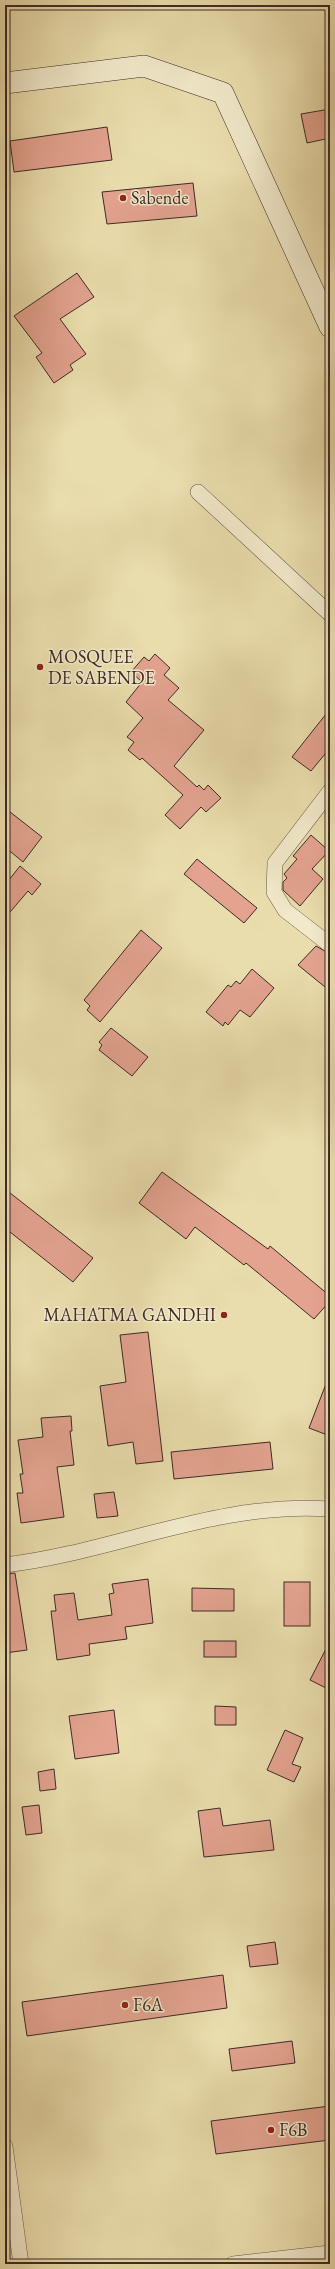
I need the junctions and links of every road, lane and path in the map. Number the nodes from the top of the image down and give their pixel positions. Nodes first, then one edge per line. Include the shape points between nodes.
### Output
1 (5, 83) edge
2 (330, 327) edge
3 (198, 492) dead end
4 (330, 614) edge
5 (330, 791) edge
6 (330, 945) edge
7 (330, 1509) edge
8 (5, 1565) edge
9 (5, 2146) edge
10 (330, 2253) edge
11 (21, 2264) edge
12 (233, 2264) edge

1 - 2 main road via 144,66 224,93
3 - 4 street
5 - 6 street via 275,863 274,892 285,910
7 - 8 street via 297,1507 208,1518 38,1561
9 - 11 street
10 - 12 street

